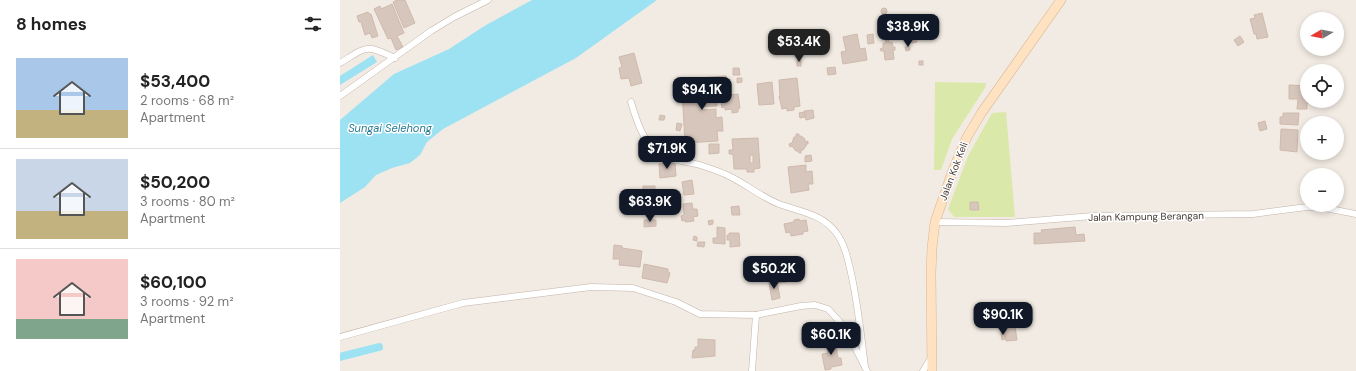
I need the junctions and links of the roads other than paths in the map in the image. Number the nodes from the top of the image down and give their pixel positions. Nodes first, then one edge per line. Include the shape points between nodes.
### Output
1 (488, 0) edge
2 (1061, 0) edge
3 (395, 58) junction
4 (340, 63) edge
5 (340, 96) edge
6 (631, 102) dead end
7 (1356, 214) edge
8 (935, 222) junction
9 (756, 315) junction
10 (340, 337) edge
11 (931, 358) junction
12 (866, 369) edge
13 (752, 371) edge
14 (923, 371) edge
15 (932, 371) edge

1 - 3 street via 431,31
2 - 8 street, Jalan Kok Keli via 967,137
3 - 4 street via 374,48 364,48
3 - 5 street
6 - 12 street via 643,133 661,155 693,162 722,173 775,202 815,215 838,234 848,258
7 - 8 street, Jalan Kampung Berangan via 1307,207 1253,214 1093,216 1008,223
8 - 11 street, Jalan Kok Keli via 931,274
9 - 10 street via 700,314 676,302 633,288 591,287 463,303
9 - 12 street via 801,306 815,305 828,309 847,332
9 - 13 street
11 - 14 street
11 - 15 street, Jalan Kok Keli

